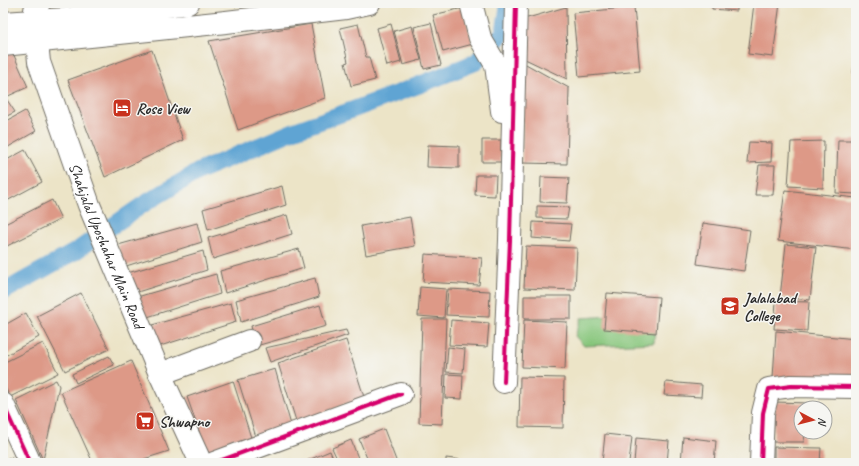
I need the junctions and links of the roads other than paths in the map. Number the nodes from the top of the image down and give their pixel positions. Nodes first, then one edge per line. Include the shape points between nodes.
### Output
1 (188, 3) edge
2 (369, 3) edge
3 (471, 3) edge
4 (516, 3) edge
5 (36, 16) edge
6 (3, 23) edge
7 (3, 45) edge
8 (510, 240) junction
9 (249, 341) dead end
10 (160, 374) junction
11 (504, 382) dead end
12 (856, 387) edge
13 (401, 394) dead end
14 (3, 404) edge
15 (30, 463) edge
16 (201, 463) edge
17 (214, 463) edge
18 (761, 463) edge

1 - 5 main road via 66,19
2 - 5 main road via 226,22
3 - 8 main road via 480,38 496,65 508,148 504,222
4 - 8 main road
5 - 6 main road
5 - 7 main road
5 - 10 main road, Shahjalal Uposhahar Main Road via 39,62 89,205
8 - 11 main road
9 - 10 main road
10 - 16 main road, Shahjalal Uposhahar Main Road
12 - 18 main road via 791,386 769,389 763,413
13 - 17 main road
14 - 15 main road

